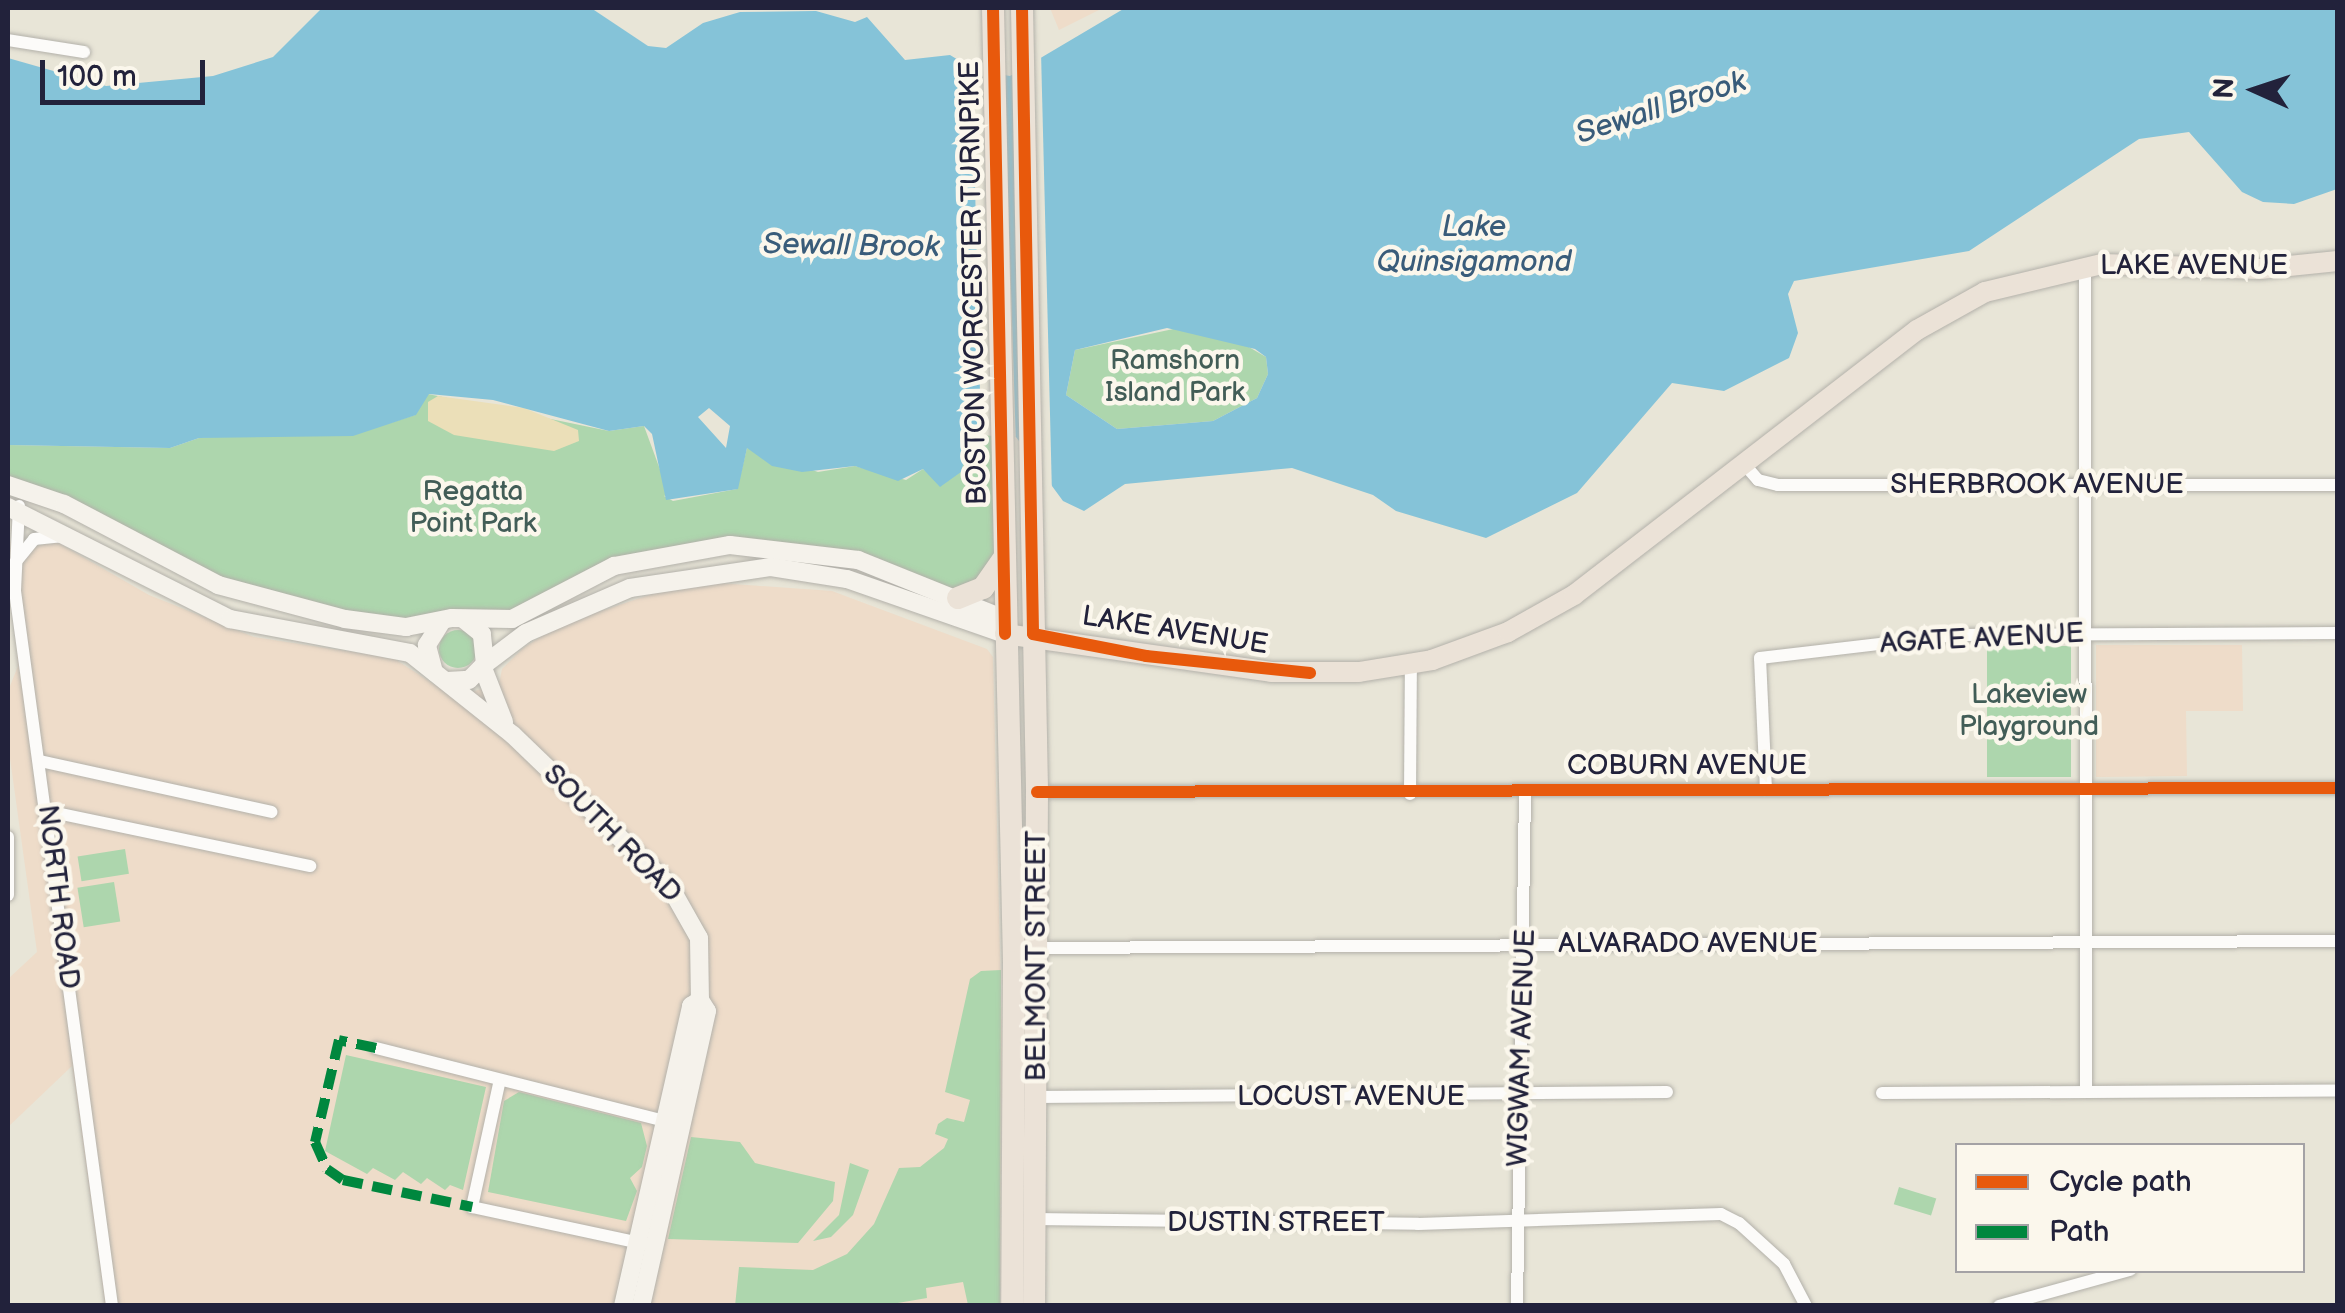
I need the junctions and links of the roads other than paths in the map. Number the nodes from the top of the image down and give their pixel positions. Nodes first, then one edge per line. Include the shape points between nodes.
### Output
1 (993, 8) edge
2 (1022, 8) edge
3 (8, 40) edge
4 (84, 52) dead end
5 (2338, 261) edge
6 (2085, 266) junction
7 (1744, 465) junction
8 (2086, 484) junction
9 (2338, 485) edge
10 (16, 487) edge
11 (12, 509) edge
12 (66, 536) junction
13 (1032, 546) joint
14 (1005, 557) junction
15 (13, 566) junction
16 (958, 598) junction
17 (313, 614) junction
18 (451, 619) junction
19 (1006, 627) junction
20 (1033, 634) junction
21 (2087, 634) junction
22 (2338, 634) edge
23 (309, 639) junction
24 (1412, 665) junction
25 (484, 666) junction
26 (440, 676) junction
27 (513, 735) junction
28 (40, 761) junction
29 (2338, 788) edge
30 (2086, 789) junction
31 (1766, 790) junction
32 (1037, 792) junction
33 (1525, 792) junction
34 (1410, 794) junction
35 (47, 811) junction
36 (271, 812) dead end
37 (8, 837) edge
38 (310, 866) dead end
39 (8, 895) edge
40 (2338, 941) edge
41 (2086, 942) junction
42 (1526, 944) junction
43 (1038, 948) junction
44 (376, 1048) dead end
45 (499, 1084) junction
46 (2338, 1091) edge
47 (1667, 1092) dead end
48 (2086, 1092) junction
49 (1882, 1093) dead end
50 (1525, 1095) junction
51 (1036, 1098) junction
52 (673, 1122) junction
53 (1034, 1219) junction
54 (1518, 1222) junction
55 (646, 1244) junction
56 (2092, 1276) edge
57 (112, 1306) edge
58 (623, 1306) edge
59 (641, 1306) edge
60 (1012, 1306) edge
61 (1034, 1306) edge
62 (1517, 1306) edge
63 (1806, 1306) edge
64 (1999, 1306) edge

1 - 14 highway, BOSTON WORCESTER TURNPIKE
2 - 13 highway, BOSTON WORCESTER TURNPIKE
3 - 4 street
5 - 6 main road, LAKE AVENUE via 2260,269
6 - 7 main road, LAKE AVENUE via 2000,287 1950,310
6 - 8 street
7 - 8 street, SHERBROOK AVENUE via 1758,480 1778,485
7 - 24 main road, LAKE AVENUE via 1558,605 1490,640
8 - 9 street, SHERBROOK AVENUE
8 - 21 street
10 - 11 street, NORTH ROAD
10 - 17 main road via 64,504 200,577
11 - 12 main road, SOUTH ROAD
11 - 15 street, NORTH ROAD
12 - 15 street via 34,539
12 - 23 main road, SOUTH ROAD via 199,608
13 - 20 highway, BELMONT STREET
14 - 16 highway via 983,588
14 - 19 highway, BELMONT STREET
15 - 28 street, NORTH ROAD
16 - 18 main road via 842,556 730,545 623,562 512,619
16 - 19 main road
17 - 18 main road via 402,627
17 - 23 main road
18 - 25 main road via 482,634
18 - 26 main road via 427,645
19 - 20 main road, LAKE AVENUE
19 - 25 main road via 847,579 753,568 630,588 526,633
19 - 60 highway, BELMONT STREET via 1014,962
20 - 24 main road, LAKE AVENUE via 1271,672
20 - 32 highway, BELMONT STREET
21 - 22 street, AGATE AVENUE
21 - 30 street
21 - 31 street, AGATE AVENUE via 1957,635 1760,658
23 - 26 main road, SOUTH ROAD via 398,648
24 - 34 street
25 - 26 main road via 469,680
25 - 27 main road, SOUTH ROAD
26 - 27 main road, SOUTH ROAD
27 - 52 main road, SOUTH ROAD via 678,896 699,938 706,1011
28 - 35 street, NORTH ROAD
28 - 36 street
29 - 30 street, COBURN AVENUE
30 - 31 street, COBURN AVENUE
30 - 41 street
31 - 33 street, COBURN AVENUE
32 - 34 street, COBURN AVENUE
32 - 43 highway, BELMONT STREET
33 - 34 street, COBURN AVENUE
33 - 42 street, WIGWAM AVENUE
35 - 38 street
35 - 57 street, NORTH ROAD
37 - 39 street
40 - 41 street, ALVARADO AVENUE
41 - 42 street, ALVARADO AVENUE
41 - 48 street
42 - 43 street, ALVARADO AVENUE
42 - 50 street, WIGWAM AVENUE
43 - 51 highway, BELMONT STREET
44 - 45 street
45 - 52 street
45 - 55 street via 472,1207
46 - 48 street
47 - 50 street, LOCUST AVENUE
48 - 49 street
50 - 51 street, LOCUST AVENUE
50 - 54 street, WIGWAM AVENUE via 1518,1110
51 - 53 highway, BELMONT STREET
52 - 55 main road, SOUTH ROAD
53 - 54 street, DUSTIN STREET
53 - 61 highway, BELMONT STREET
54 - 62 street, WIGWAM AVENUE
54 - 63 street, DUSTIN STREET via 1721,1214 1784,1264
55 - 58 main road, SOUTH ROAD
55 - 59 main road, SOUTH ROAD
56 - 64 street

